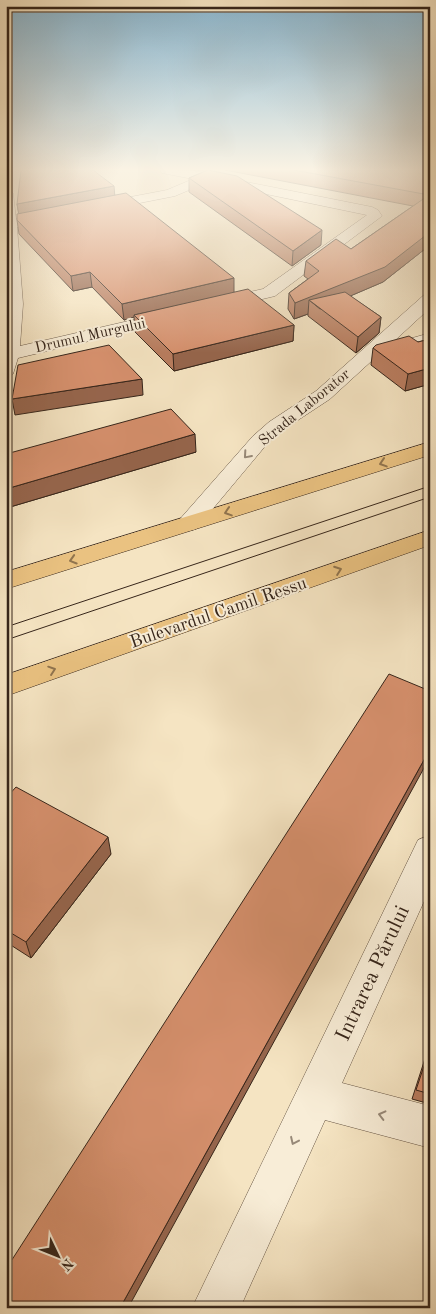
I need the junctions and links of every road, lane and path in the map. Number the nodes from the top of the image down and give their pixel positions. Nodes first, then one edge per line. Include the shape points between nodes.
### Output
1 (10, 231) edge
2 (354, 231) edge
3 (430, 299) edge
4 (203, 308) edge
5 (184, 313) edge
6 (430, 338) edge
7 (365, 356) junction
8 (8, 362) edge
9 (430, 448) edge
10 (188, 524) junction
11 (430, 537) edge
12 (6, 581) edge
13 (6, 686) edge
14 (430, 850) edge
15 (315, 1097) junction
16 (430, 1127) edge
17 (216, 1308) edge

1 - 8 street, Drumul Murgului via 14,293
2 - 4 street via 269,293
3 - 7 street, Strada Laborator
5 - 8 street, Drumul Murgului
6 - 7 street
7 -> 10 street, Strada Laborator via 323,395 260,440
9 -> 10 main road
10 -> 12 main road
13 -> 11 main road, Bulevardul Camil Ressu
14 - 15 street, Intrarea Părului
16 -> 15 street
15 -> 17 street, Intrarea Părului

